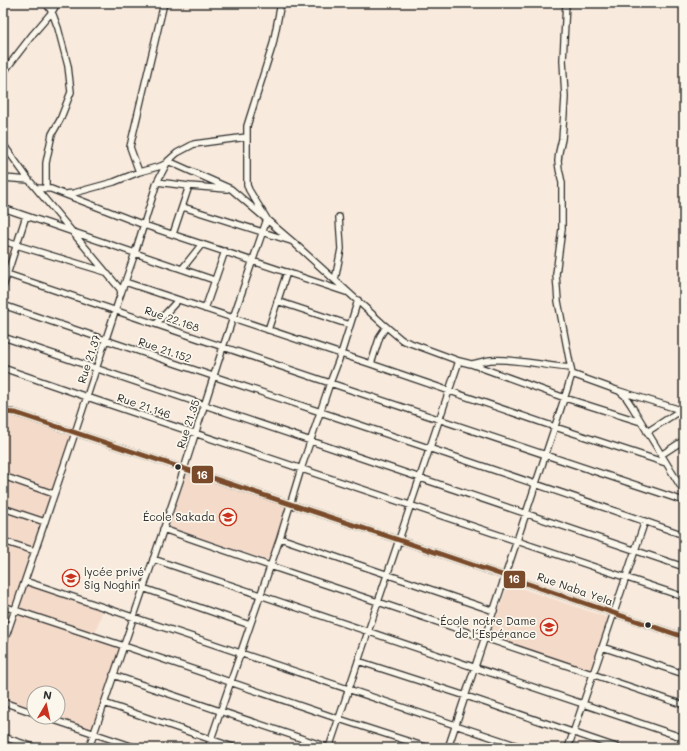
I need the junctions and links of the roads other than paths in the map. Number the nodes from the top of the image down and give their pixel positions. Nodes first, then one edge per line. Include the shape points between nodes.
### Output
1 (46, 3) edge
2 (57, 3) edge
3 (164, 3) edge
4 (281, 3) edge
5 (566, 3) edge
6 (52, 12) junction
7 (3, 77) edge
8 (247, 137) junction
9 (3, 144) edge
10 (168, 162) junction
11 (139, 172) junction
12 (3, 178) edge
13 (30, 180) junction
14 (157, 182) junction
15 (189, 186) junction
16 (37, 188) junction
17 (46, 188) junction
18 (231, 189) junction
19 (64, 194) junction
20 (182, 207) junction
21 (3, 208) edge
22 (26, 216) junction
23 (339, 217) dead end
24 (267, 219) junction
25 (144, 225) junction
26 (72, 232) junction
27 (262, 232) junction
28 (174, 234) junction
29 (3, 241) edge
30 (293, 242) junction
31 (202, 244) junction
32 (16, 246) junction
33 (225, 251) junction
34 (135, 253) junction
35 (253, 260) junction
36 (182, 269) junction
37 (106, 272) junction
38 (287, 272) junction
39 (7, 274) junction
40 (214, 280) junction
41 (335, 280) junction
42 (126, 282) junction
43 (3, 287) edge
44 (348, 292) junction
45 (121, 293) junction
46 (178, 300) junction
47 (358, 300) junction
48 (277, 301) junction
49 (3, 305) edge
50 (205, 309) junction
51 (115, 311) junction
52 (233, 318) junction
53 (156, 324) junction
54 (350, 325) junction
55 (386, 326) junction
56 (268, 330) junction
57 (3, 337) edge
58 (105, 340) junction
59 (223, 347) junction
60 (341, 354) junction
61 (459, 361) junction
62 (371, 364) junction
63 (471, 364) junction
64 (3, 368) edge
65 (570, 368) junction
66 (96, 369) junction
67 (572, 374) junction
68 (214, 377) junction
69 (330, 384) junction
70 (449, 391) junction
71 (619, 391) junction
72 (87, 397) junction
73 (565, 398) junction
74 (205, 405) junction
75 (4, 411) edge
76 (682, 411) edge
77 (321, 412) junction
78 (439, 419) junction
79 (641, 422) junction
80 (555, 427) junction
81 (647, 432) junction
82 (75, 433) junction
83 (196, 434) junction
84 (311, 440) junction
85 (684, 440) edge
86 (430, 448) junction
87 (661, 455) junction
88 (546, 456) junction
89 (666, 463) junction
90 (184, 469) junction
91 (301, 469) junction
92 (3, 476) edge
93 (420, 477) junction
94 (536, 484) junction
95 (683, 488) edge
96 (54, 494) junction
97 (684, 501) edge
98 (291, 504) junction
99 (410, 506) junction
100 (3, 508) edge
101 (526, 513) junction
102 (644, 521) junction
103 (45, 522) junction
104 (163, 529) junction
105 (684, 535) edge
106 (280, 538) junction
107 (399, 540) junction
108 (3, 541) edge
109 (517, 542) junction
110 (635, 550) junction
111 (35, 551) junction
112 (153, 559) junction
113 (270, 566) junction
114 (684, 567) edge
115 (387, 575) junction
116 (506, 576) junction
117 (625, 578) junction
118 (25, 581) junction
119 (143, 588) junction
120 (260, 595) junction
121 (684, 597) edge
122 (378, 602) junction
123 (3, 606) edge
124 (15, 610) junction
125 (494, 611) junction
126 (614, 613) junction
127 (133, 618) junction
128 (250, 625) junction
129 (368, 632) junction
130 (684, 636) edge
131 (485, 638) junction
132 (3, 645) edge
133 (124, 646) junction
134 (602, 647) junction
135 (241, 654) junction
136 (358, 662) junction
137 (475, 668) junction
138 (593, 674) junction
139 (684, 674) edge
140 (114, 675) junction
141 (231, 682) junction
142 (349, 689) junction
143 (466, 696) junction
144 (3, 702) edge
145 (104, 703) junction
146 (583, 704) junction
147 (684, 705) edge
148 (26, 710) edge
149 (221, 711) junction
150 (339, 719) junction
151 (66, 724) edge
152 (456, 725) junction
153 (574, 733) junction
154 (93, 734) junction
155 (3, 736) edge
156 (683, 736) edge
157 (211, 739) junction
158 (37, 748) edge
159 (89, 748) edge
160 (137, 748) edge
161 (208, 748) edge
162 (236, 748) edge
163 (330, 748) edge
164 (429, 748) edge
165 (448, 748) edge
166 (524, 748) edge
167 (568, 748) edge
168 (619, 748) edge
169 (679, 748) edge

1 - 6 street
2 - 6 street
3 - 11 street via 130,147
4 - 8 street via 273,44 247,126
5 - 65 street via 563,60 565,97 558,162 562,183 562,229 556,274
6 - 7 street via 6,69
6 - 17 street via 68,66 71,92 52,134 46,163
8 - 10 street, Rue 21.37 via 194,144 177,153
8 - 24 street via 247,185
9 - 13 street
10 - 11 street
10 - 14 street, Rue 21.37
10 - 18 street
11 - 19 street via 114,182
12 - 13 street
13 - 16 street
14 - 15 street
14 - 25 street, Rue 21.37
15 - 18 street
15 - 20 street
16 - 17 street
16 - 26 street
17 - 19 street
18 - 24 street
19 - 25 street
20 - 27 street
20 - 28 street
21 - 22 street
22 - 26 street
22 - 32 street
23 - 41 street via 341,249
24 - 27 street, Rue 21.35
24 - 30 street
25 - 28 street
25 - 34 street, Rue 21.37
26 - 34 street
26 - 37 street
27 - 30 street
27 - 35 street, Rue 21.35
28 - 31 street
29 - 32 street
30 - 41 street
31 - 33 street
31 - 36 street
32 - 37 street
32 - 39 street
33 - 35 street
33 - 40 street
34 - 36 street
34 - 42 street, Rue 21.37
35 - 38 street
35 - 52 street, Rue 21.35
36 - 40 street
37 - 45 street
38 - 44 street
38 - 48 street
39 - 43 street
39 - 51 street, Rue 22.168
40 - 50 street
41 - 44 street
42 - 45 street, Rue 21.37
42 - 46 street
44 - 47 street
45 - 51 street, Rue 21.37
46 - 50 street
46 - 53 street
47 - 54 street
47 - 55 street
48 - 54 street
48 - 56 street
49 - 58 street, Rue 21.152
50 - 52 street
51 - 53 street, Rue 22.168
51 - 58 street, Rue 21.37
52 - 56 street
52 - 59 street, Rue 21.35
53 - 59 street, Rue 22.168
54 - 60 street
55 - 61 street via 405,342
55 - 62 street
56 - 60 street
57 - 66 street
58 - 66 street, Rue 21.37
58 - 68 street, Rue 21.152
59 - 68 street, Rue 21.35
59 - 69 street, Rue 22.168
60 - 62 street
60 - 69 street
61 - 63 street
61 - 70 street
62 - 70 street
63 - 65 street via 490,360 526,361
63 - 73 street
64 - 72 street, Rue 21.146
65 - 67 street
66 - 72 street, Rue 21.37
66 - 74 street
67 - 71 street
67 - 73 street
68 - 74 street, Rue 21.35
68 - 77 street, Rue 21.152
69 - 77 street
69 - 78 street, Rue 22.168
70 - 78 street
70 - 80 street
71 - 76 street
71 - 79 street
72 - 82 street, Rue 21.37
72 - 83 street, Rue 21.146
73 - 79 street
73 - 80 street
74 - 83 street, Rue 21.35
74 - 84 street
75 - 82 street, Rue Naba Yela
76 - 81 street
77 - 84 street
77 - 86 street, Rue 21.152
78 - 86 street
78 - 88 street, Rue 22.168
79 - 81 street
80 - 88 street
80 - 89 street
81 - 87 street
82 - 90 street, Rue Naba Yela
82 - 96 street, Rue 21.37
83 - 90 street, Rue 21.35
83 - 91 street, Rue 21.146
84 - 91 street
84 - 93 street
85 - 87 street
86 - 93 street
86 - 94 street, Rue 21.152
87 - 89 street
88 - 94 street
88 - 97 street, Rue 22.168
89 - 95 street
90 - 98 street, Rue Naba Yela
90 - 104 street, Rue 21.35
91 - 98 street
91 - 99 street, Rue 21.146
92 - 96 street
93 - 99 street
93 - 101 street
94 - 101 street
94 - 102 street, Rue 21.152
96 - 103 street, Rue 21.37
98 - 106 street
98 - 107 street, Rue Naba Yela
99 - 107 street
99 - 109 street, Rue 21.146
100 - 103 street
101 - 109 street
101 - 110 street
102 - 105 street, Rue 21.152
102 - 110 street
103 - 111 street, Rue 21.37
104 - 112 street, Rue 21.35
104 - 113 street
106 - 113 street
106 - 115 street
107 - 115 street
107 - 116 street, Rue Naba Yela
108 - 111 street
109 - 116 street
109 - 117 street, Rue 21.146
110 - 114 street
110 - 117 street
111 - 118 street, Rue 21.37
112 - 119 street, Rue 21.35
112 - 120 street
113 - 120 street
113 - 122 street
115 - 122 street
115 - 125 street
116 - 125 street
116 - 126 street, Rue Naba Yela
117 - 121 street, Rue 21.146
117 - 126 street
118 - 124 street, Rue 21.37
118 - 127 street
119 - 127 street, Rue 21.35
119 - 128 street
120 - 128 street
120 - 129 street
122 - 129 street
122 - 131 street
123 - 124 street
124 - 132 street, Rue 21.37
124 - 133 street
125 - 131 street
126 - 130 street, Rue Naba Yela
126 - 134 street
127 - 133 street, Rue 21.35
127 - 135 street
128 - 135 street
129 - 136 street
129 - 137 street
131 - 137 street
131 - 138 street
133 - 140 street, Rue 21.35
133 - 141 street
134 - 138 street
134 - 139 street
135 - 141 street
135 - 142 street
136 - 142 street
136 - 143 street
137 - 143 street
137 - 146 street
138 - 146 street
138 - 147 street
140 - 145 street, Rue 21.35
140 - 149 street
141 - 149 street
141 - 150 street
142 - 150 street
142 - 152 street
143 - 152 street
143 - 153 street
144 - 148 street
145 - 154 street, Rue 21.35
145 - 157 street
146 - 153 street
146 - 156 street
149 - 157 street
149 - 163 street
150 - 163 street
150 - 164 street
151 - 154 street
152 - 165 street
152 - 166 street
153 - 167 street
153 - 168 street
154 - 159 street, Rue 21.35
154 - 160 street
155 - 158 street
156 - 169 street
157 - 161 street
157 - 162 street

